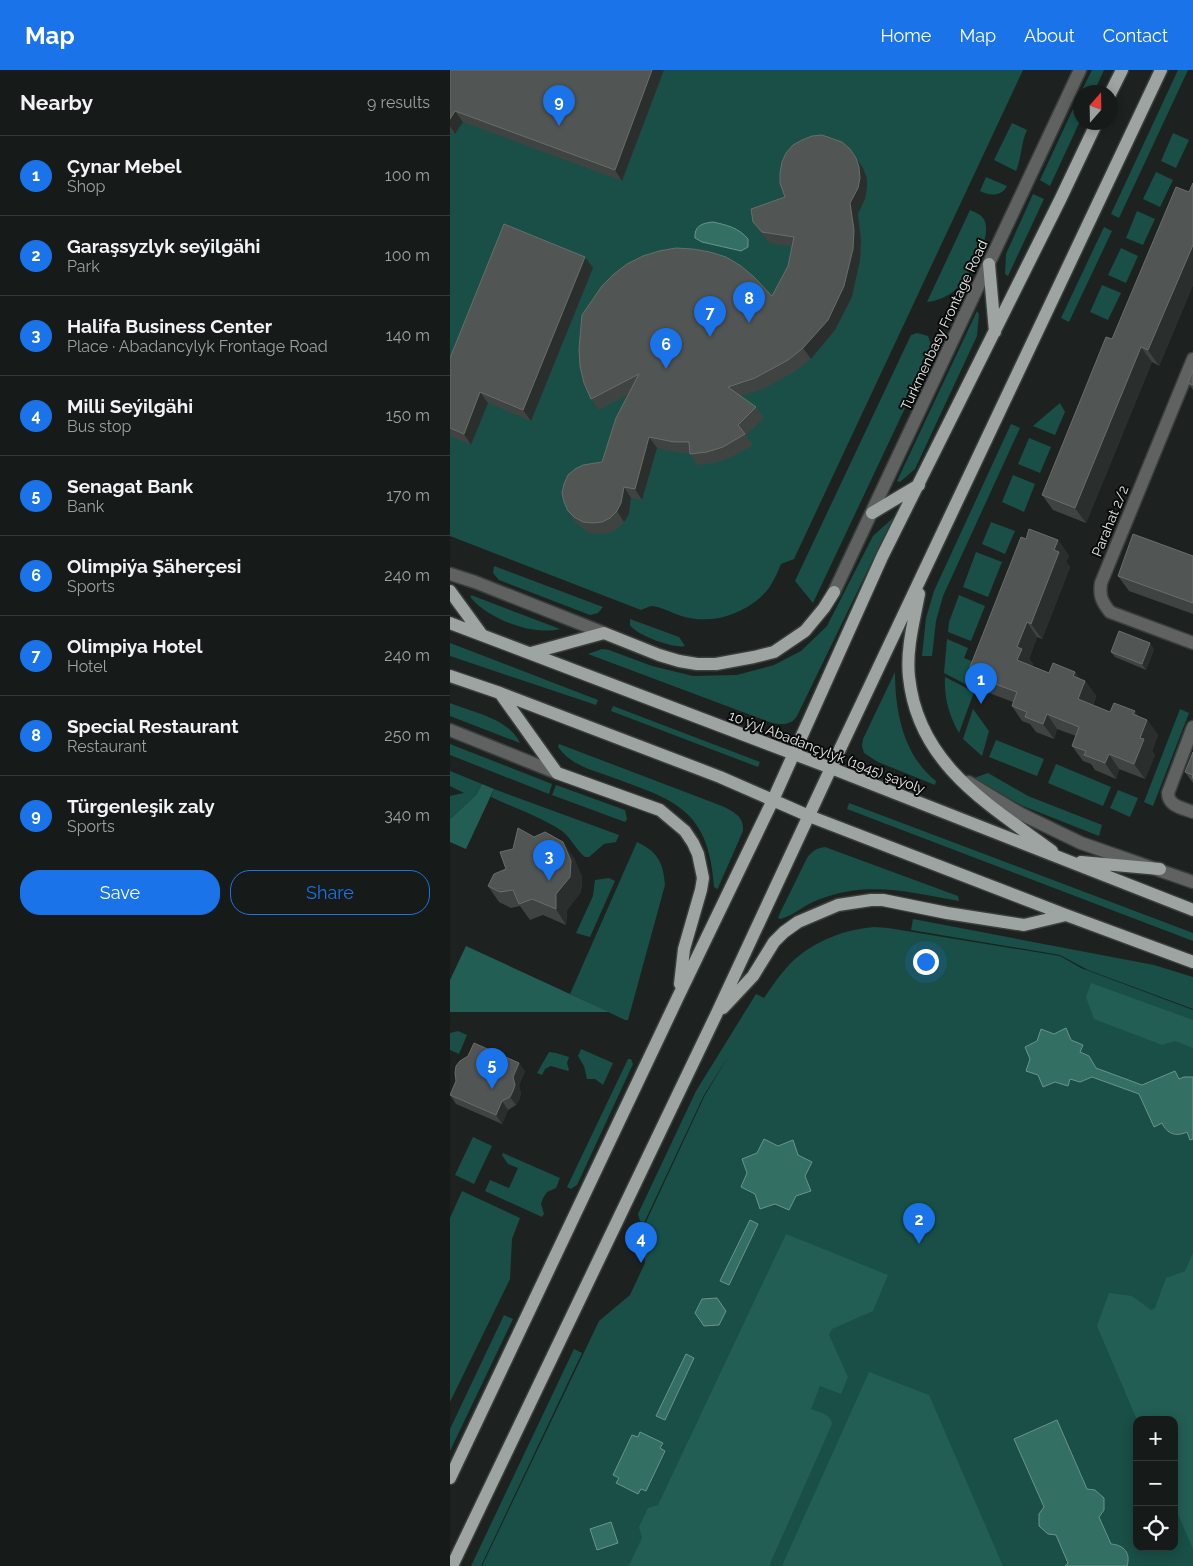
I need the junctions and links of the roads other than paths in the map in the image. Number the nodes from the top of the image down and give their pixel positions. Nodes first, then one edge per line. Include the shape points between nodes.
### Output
1 (1080, 70) edge
2 (1122, 70) edge
3 (1161, 70) edge
4 (1114, 85) edge
5 (1093, 130) edge
6 (989, 264) junction
7 (994, 332) junction
8 (1193, 359) edge
9 (918, 485) junction
10 (872, 513) junction
11 (450, 574) edge
12 (923, 574) junction
13 (450, 591) edge
14 (834, 592) joint
15 (450, 623) edge
16 (604, 633) junction
17 (482, 635) junction
18 (1193, 642) edge
19 (531, 653) junction
20 (450, 676) edge
21 (500, 693) junction
22 (1193, 727) edge
23 (450, 730) edge
24 (793, 754) junction
25 (831, 768) junction
26 (557, 773) junction
27 (956, 775) junction
28 (773, 800) junction
29 (1193, 812) edge
30 (809, 816) junction
31 (1065, 861) junction
32 (1160, 869) junction
33 (1193, 882) edge
34 (1193, 910) edge
35 (1066, 915) junction
36 (1193, 962) edge
37 (678, 997) junction
38 (716, 1015) junction
39 (450, 1478) edge
40 (452, 1566) edge

1 - 6 street, Turkmenbasy Frontage Road
2 - 4 main road
3 - 12 main road
5 - 7 main road
6 - 7 main road
6 - 10 street, Turkmenbasy Frontage Road
7 - 9 main road
8 - 18 street, Parahat 2/2 via 1099,594 1110,612
9 - 10 main road
9 - 24 main road
10 - 14 street, Turkmenbasy Frontage Road
11 - 16 street
12 - 25 main road
12 - 27 main road via 909,652 909,677 917,716 925,735
13 - 17 main road
14 - 16 main road via 805,631 791,642 774,652 734,661 707,664 679,662
15 - 17 main road, 10 ýyl Abadançylyk (1945) şaýoly
16 - 19 main road
17 - 19 main road, 10 ýyl Abadançylyk (1945) şaýoly
19 - 24 main road, 10 ýyl Abadançylyk (1945) şaýoly
20 - 21 main road
21 - 26 main road
21 - 28 main road
22 - 29 street via 1168,793 1172,803
23 - 26 street
24 - 25 main road, 10 ýyl Abadançylyk (1945) şaýoly
24 - 28 main road
25 - 30 main road
25 - 31 main road, 10 ýyl Abadançylyk (1945) şaýoly
26 - 37 main road via 660,810 685,831 693,843 703,878 684,949
27 - 31 main road via 994,809
27 - 32 street via 1021,814 1074,839
28 - 30 main road
28 - 37 main road
30 - 35 main road
30 - 38 main road
31 - 32 main road
31 - 34 main road, 10 ýyl Abadançylyk (1945) şaýoly
32 - 33 street
35 - 36 main road
35 - 38 main road via 1024,925 883,900 838,905 798,922 784,932 753,976
37 - 39 main road
38 - 40 main road

